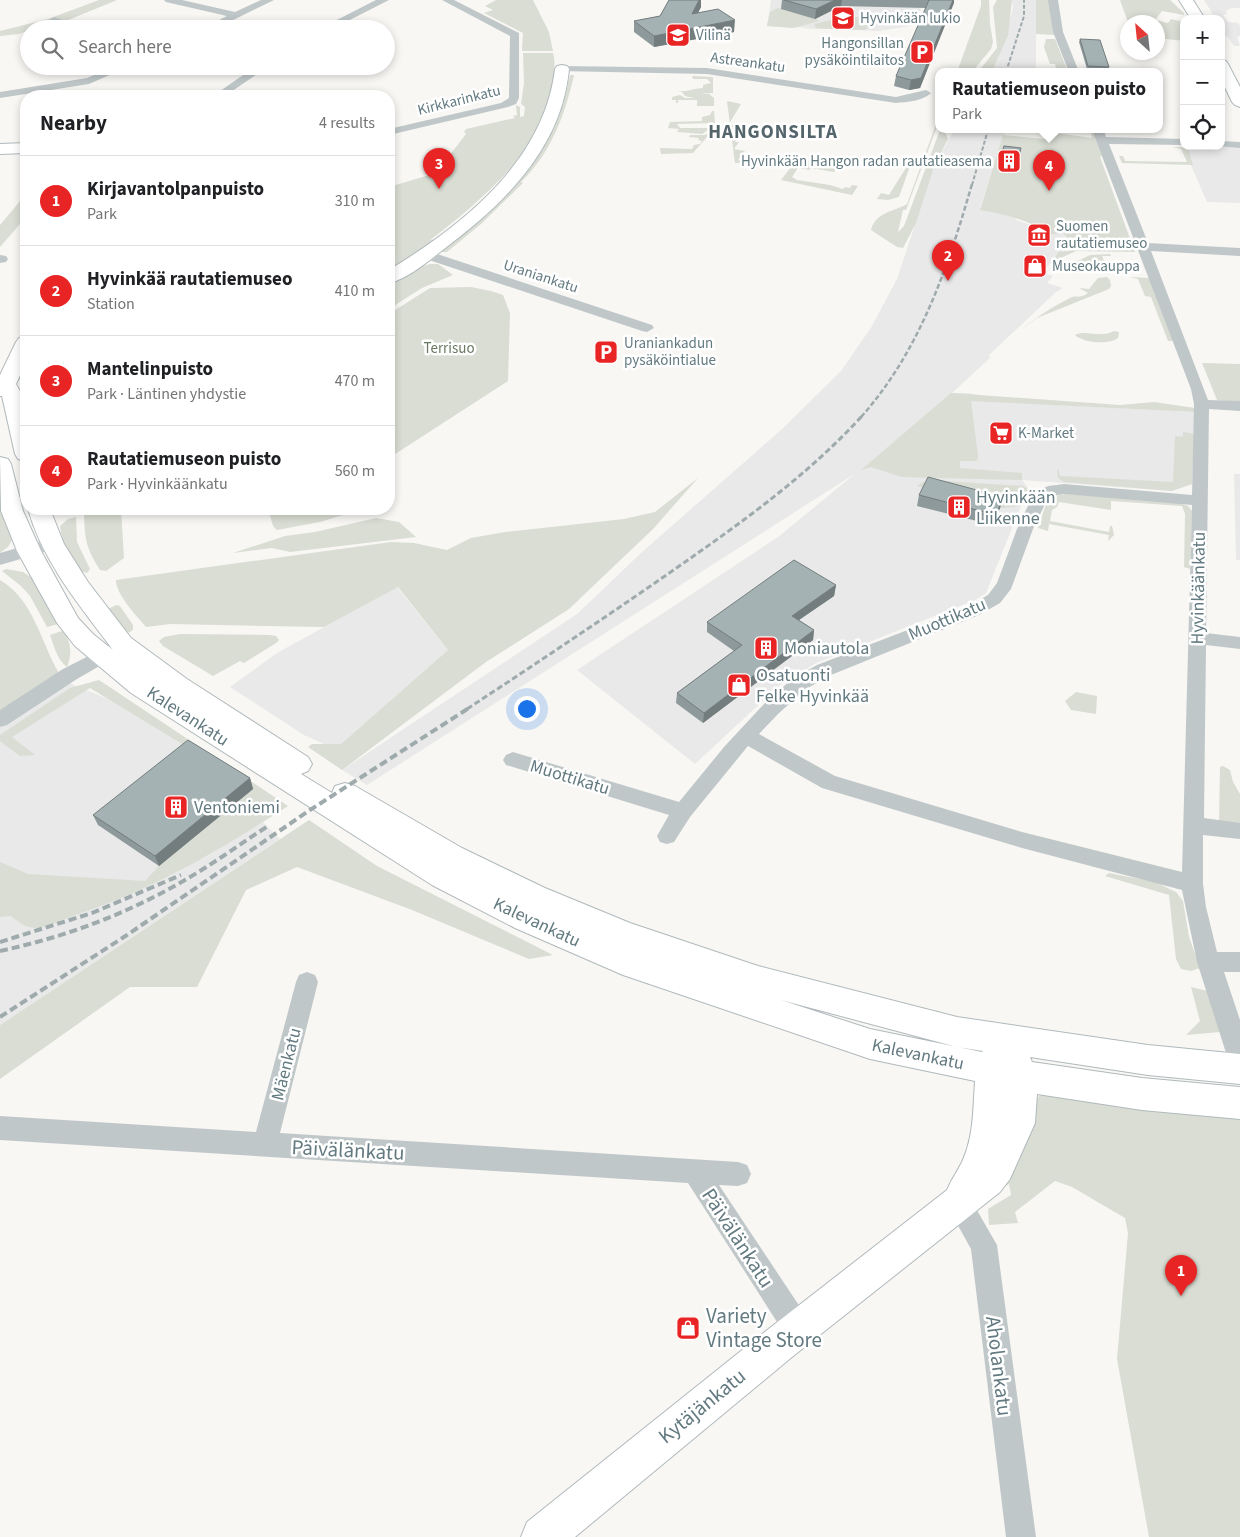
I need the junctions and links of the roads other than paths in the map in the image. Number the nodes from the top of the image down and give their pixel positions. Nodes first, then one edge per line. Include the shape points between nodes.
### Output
1 (169, 0) edge
2 (269, 0) edge
3 (384, 0) edge
4 (447, 0) edge
5 (1054, 0) edge
6 (1186, 0) edge
7 (236, 15) junction
8 (1195, 15) edge
9 (225, 20) edge
10 (343, 20) edge
11 (1072, 68) edge
12 (562, 69) joint
13 (1225, 72) edge
14 (103, 75) edge
15 (250, 75) edge
16 (38, 90) edge
17 (227, 90) edge
18 (20, 92) edge
19 (926, 93) dead end
20 (0, 95) edge
21 (1240, 102) edge
22 (395, 131) edge
23 (1100, 135) edge
24 (1180, 142) edge
25 (0, 144) edge
26 (1225, 144) edge
27 (1240, 145) edge
28 (20, 147) edge
29 (20, 148) edge
30 (0, 149) edge
31 (1143, 247) junction
32 (1240, 252) edge
33 (425, 254) junction
34 (395, 274) edge
35 (647, 328) dead end
36 (20, 354) edge
37 (3, 387) edge
38 (1202, 404) junction
39 (1240, 406) edge
40 (18, 428) edge
41 (0, 438) edge
42 (0, 464) edge
43 (1200, 501) junction
44 (39, 515) edge
45 (40, 548) junction
46 (0, 559) edge
47 (1198, 638) junction
48 (1240, 643) edge
49 (112, 650) junction
50 (0, 720) edge
51 (746, 736) junction
52 (513, 760) dead end
53 (684, 811) junction
54 (1194, 825) junction
55 (1240, 831) edge
56 (668, 836) dead end
57 (1192, 884) junction
58 (1208, 962) junction
59 (1240, 962) edge
60 (307, 982) dead end
61 (1005, 1040) junction
62 (1240, 1059) edge
63 (1240, 1069) edge
64 (1006, 1073) junction
65 (1240, 1103) edge
66 (0, 1128) edge
67 (265, 1146) junction
68 (695, 1171) junction
69 (738, 1174) dead end
70 (958, 1202) junction
71 (798, 1329) junction
72 (542, 1537) edge
73 (1021, 1537) edge

1 - 7 street
2 - 7 street
3 - 10 street
4 - 22 street, Kirkkarinkatu via 515,35 514,98 504,105
5 - 11 street via 1058,32
6 - 8 main road
7 - 9 street
12 - 19 street, Astreankatu via 707,70 896,100
12 - 33 main road via 553,114 530,156 472,217
13 - 21 main road
14 - 16 street via 68,86
15 - 17 street
18 - 20 street
23 - 24 street
23 - 31 street, Hyvinkäänkatu
25 - 28 main road
26 - 27 street
29 - 30 main road
31 - 32 street
31 - 38 street, Hyvinkäänkatu
33 - 34 main road
33 - 35 street, Uraniankatu
36 - 37 main road
37 - 40 main road via 12,394
38 - 39 street
38 - 43 street, Hyvinkäänkatu
40 - 41 main road
42 - 45 main road, Kalevankatu via 12,511
43 - 47 street, Hyvinkäänkatu
43 - 51 street, Muottikatu via 1064,489 1046,492 1040,497 1025,529 1005,585 994,599 973,611 824,670 799,684
44 - 45 main road, Kalevankatu
45 - 46 street
45 - 49 main road, Kalevankatu via 69,623 84,640
47 - 48 street
47 - 54 street, Hyvinkäänkatu
49 - 50 street
49 - 61 main road, Kalevankatu via 178,686 353,799 452,856 534,897 621,934 758,980 878,1013
49 - 64 main road, Kalevankatu via 164,701 442,876 526,919 634,965 785,1018 870,1044
51 - 53 street, Muottikatu
51 - 57 street via 828,782 1022,840
52 - 53 street, Muottikatu
53 - 56 street, Muottikatu
54 - 55 street
54 - 57 street, Hyvinkäänkatu
57 - 58 street, Hyvinkäänkatu via 1196,920
58 - 59 street
58 - 62 street, Hyvinkäänkatu
60 - 67 street, Mäenkatu
61 - 63 main road, Kalevankatu
61 - 64 main road
64 - 65 main road, Kalevankatu via 1142,1094
64 - 70 main road, Kytäjänkatu via 1018,1123 998,1167 988,1180
66 - 67 street, Päivälänkatu
67 - 68 street, Päivälänkatu
68 - 69 street, Päivälänkatu
68 - 71 street, Päivälänkatu
70 - 71 main road, Kytäjänkatu
70 - 73 street, Aholankatu via 984,1245
71 - 72 main road, Kytäjänkatu

